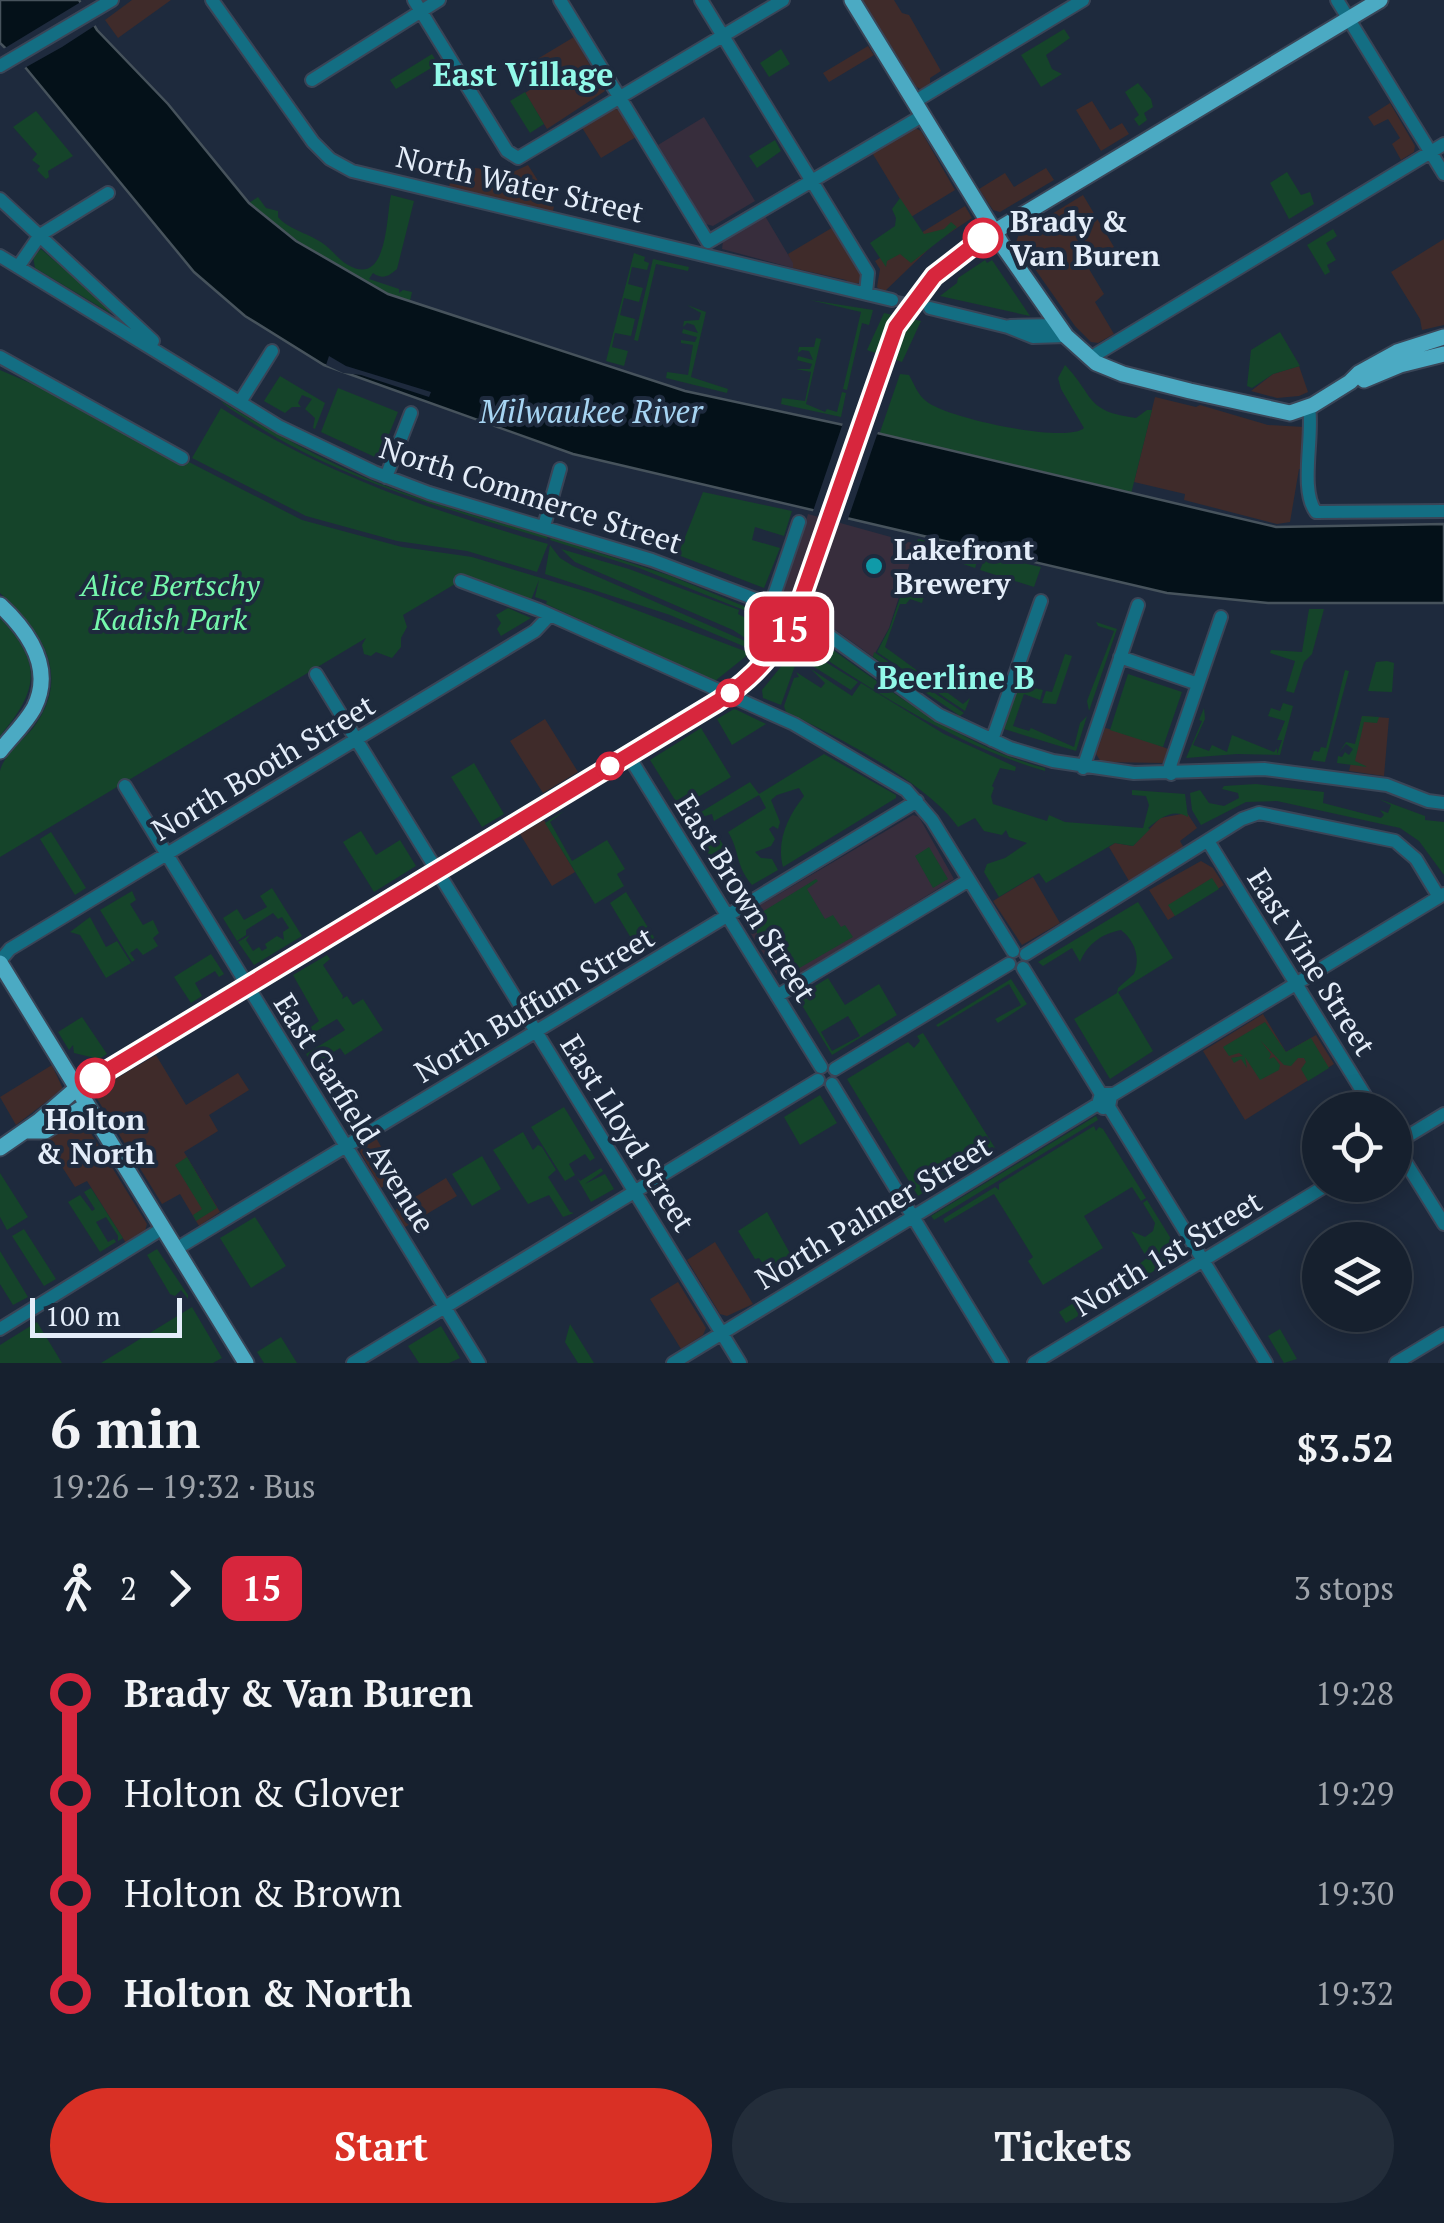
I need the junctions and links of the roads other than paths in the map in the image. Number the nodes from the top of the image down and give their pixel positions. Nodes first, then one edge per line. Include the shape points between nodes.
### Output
1 (112, 0) edge
2 (212, 0) edge
3 (439, 0) edge
4 (560, 0) edge
5 (702, 0) edge
6 (783, 0) edge
7 (852, 0) edge
8 (1083, 0) edge
9 (1337, 0) edge
10 (1380, 0) edge
11 (418, 6) edge
12 (1348, 19) junction
13 (723, 36) junction
14 (0, 66) edge
15 (312, 80) dead end
16 (620, 98) junction
17 (918, 109) junction
18 (1444, 144) edge
19 (1431, 152) junction
20 (1444, 174) edge
21 (812, 182) junction
22 (108, 193) dead end
23 (0, 199) edge
24 (994, 232) junction
25 (40, 235) junction
26 (706, 248) junction
27 (0, 256) edge
28 (18, 267) junction
29 (866, 294) junction
30 (892, 300) tunnel mouth
31 (930, 308) tunnel mouth
32 (1061, 331) junction
33 (1444, 337) edge
34 (272, 351) dead end
35 (1444, 354) edge
36 (0, 357) edge
37 (169, 357) junction
38 (1090, 358) junction
39 (1350, 382) junction
40 (240, 402) junction
41 (1309, 408) junction
42 (411, 413) dead end
43 (182, 458) dead end
44 (560, 469) dead end
45 (386, 477) junction
46 (1444, 511) edge
47 (799, 522) dead end
48 (544, 526) junction
49 (461, 580) dead end
50 (1041, 601) dead end
51 (1138, 605) dead end
52 (0, 606) edge
53 (550, 615) junction
54 (1221, 617) dead end
55 (813, 624) tunnel mouth
56 (1120, 657) junction
57 (316, 674) dead end
58 (1198, 684) junction
59 (728, 694) junction
60 (356, 740) junction
61 (992, 740) junction
62 (0, 752) edge
63 (628, 755) junction
64 (1084, 768) junction
65 (1170, 774) junction
66 (126, 786) dead end
67 (917, 801) junction
68 (1444, 803) edge
69 (1208, 841) junction
70 (167, 854) junction
71 (437, 871) junction
72 (969, 880) junction
73 (1441, 895) edge
74 (728, 916) junction
75 (1018, 959) junction
76 (0, 962) edge
77 (1297, 985) junction
78 (247, 986) junction
79 (777, 996) junction
80 (536, 1032) junction
81 (826, 1075) junction
82 (77, 1088) junction
83 (1363, 1092) edge
84 (1105, 1100) junction
85 (87, 1104) junction
86 (1444, 1114) edge
87 (26, 1131) junction
88 (1412, 1134) edge
89 (346, 1146) junction
90 (0, 1148) edge
91 (1412, 1172) edge
92 (634, 1192) junction
93 (1302, 1200) edge
94 (913, 1217) junction
95 (1444, 1224) edge
96 (163, 1228) junction
97 (176, 1249) junction
98 (1203, 1260) junction
99 (445, 1307) junction
100 (0, 1329) edge
101 (722, 1334) junction
102 (1444, 1334) edge
103 (244, 1362) edge
104 (353, 1363) edge
105 (480, 1363) edge
106 (673, 1363) edge
107 (740, 1363) edge
108 (1002, 1363) edge
109 (1034, 1363) edge
110 (1266, 1363) edge
111 (1396, 1363) edge

1 - 14 street
2 - 26 street, North Water Street via 312,142 339,165
3 - 11 street
4 - 16 street
5 - 13 street
6 - 13 street
7 - 17 main road
8 - 17 street
9 - 12 street
10 - 12 main road
11 - 15 street
11 - 16 street via 513,157
12 - 19 street
12 - 24 main road
13 - 16 street
13 - 21 street
16 - 26 street
17 - 21 street
17 - 24 main road
18 - 19 street
19 - 20 street
19 - 38 street
21 - 26 street
21 - 29 street via 868,272
22 - 25 street
23 - 25 street, North Commerce Street
24 - 32 main road
25 - 28 street
25 - 37 street, North Commerce Street
26 - 29 street, North Water Street
27 - 28 street, North Commerce Street
28 - 37 street, North Commerce Street
29 - 30 street, North Water Street
31 - 32 street via 1040,338
32 - 38 main road
33 - 39 main road via 1397,352
34 - 40 street
35 - 39 main road
36 - 43 street
37 - 40 street, North Commerce Street
38 - 41 main road via 1122,374 1262,409
39 - 41 main road
40 - 45 street, North Commerce Street
41 - 46 street via 1310,502 1320,514
42 - 45 street
44 - 48 street
45 - 48 street, North Commerce Street
47 - 48 street, North Commerce Street via 775,606
49 - 53 street
50 - 61 street
51 - 56 street
52 - 62 main road via 30,637 41,681 34,708
53 - 59 street
53 - 60 street, North Booth Street via 535,631
54 - 58 street
55 - 61 street via 914,698
56 - 58 street
56 - 64 street
57 - 60 street, East Lloyd Street
58 - 65 street
59 - 63 main road
59 - 67 street via 810,732
60 - 70 street, North Booth Street
60 - 71 street, East Lloyd Street
61 - 64 street
63 - 71 main road
63 - 74 street, East Brown Street
64 - 65 street
65 - 68 street via 1264,768 1387,785
66 - 70 street, East Garfield Avenue
67 - 72 street
67 - 74 street, North Buffum Street
69 - 73 street via 1249,816 1268,813 1381,836 1409,851
69 - 75 street
69 - 77 street, East Vine Street
70 - 76 street, North Booth Street via 6,952
70 - 78 street, East Garfield Avenue
71 - 78 main road
71 - 80 street, East Lloyd Street
72 - 75 street
72 - 79 street
73 - 77 street, North Palmer Street
74 - 79 street, East Brown Street
74 - 80 street, North Buffum Street
75 - 81 street
75 - 84 street
76 - 82 main road
77 - 83 street, East Vine Street
77 - 84 street, North Palmer Street
78 - 82 main road
78 - 89 street, East Garfield Avenue
79 - 81 street, East Brown Street
80 - 89 street, North Buffum Street
80 - 92 street, East Lloyd Street
81 - 92 street
81 - 94 street, East Brown Street
82 - 85 main road
82 - 87 main road
84 - 94 street, North Palmer Street
84 - 98 street
85 - 87 main road via 45,1130
85 - 96 main road
86 - 88 street
87 - 90 main road
89 - 97 street, North Buffum Street
89 - 99 street, East Garfield Avenue
91 - 95 street
92 - 99 street
92 - 101 street, East Lloyd Street
93 - 98 street, North 1st Street
94 - 101 street, North Palmer Street
94 - 108 street, East Brown Street
96 - 97 main road
96 - 100 street
97 - 103 main road
98 - 109 street, North 1st Street
98 - 110 street
99 - 104 street
99 - 105 street, East Garfield Avenue
101 - 106 street, North Palmer Street
101 - 107 street, East Lloyd Street
102 - 111 street

